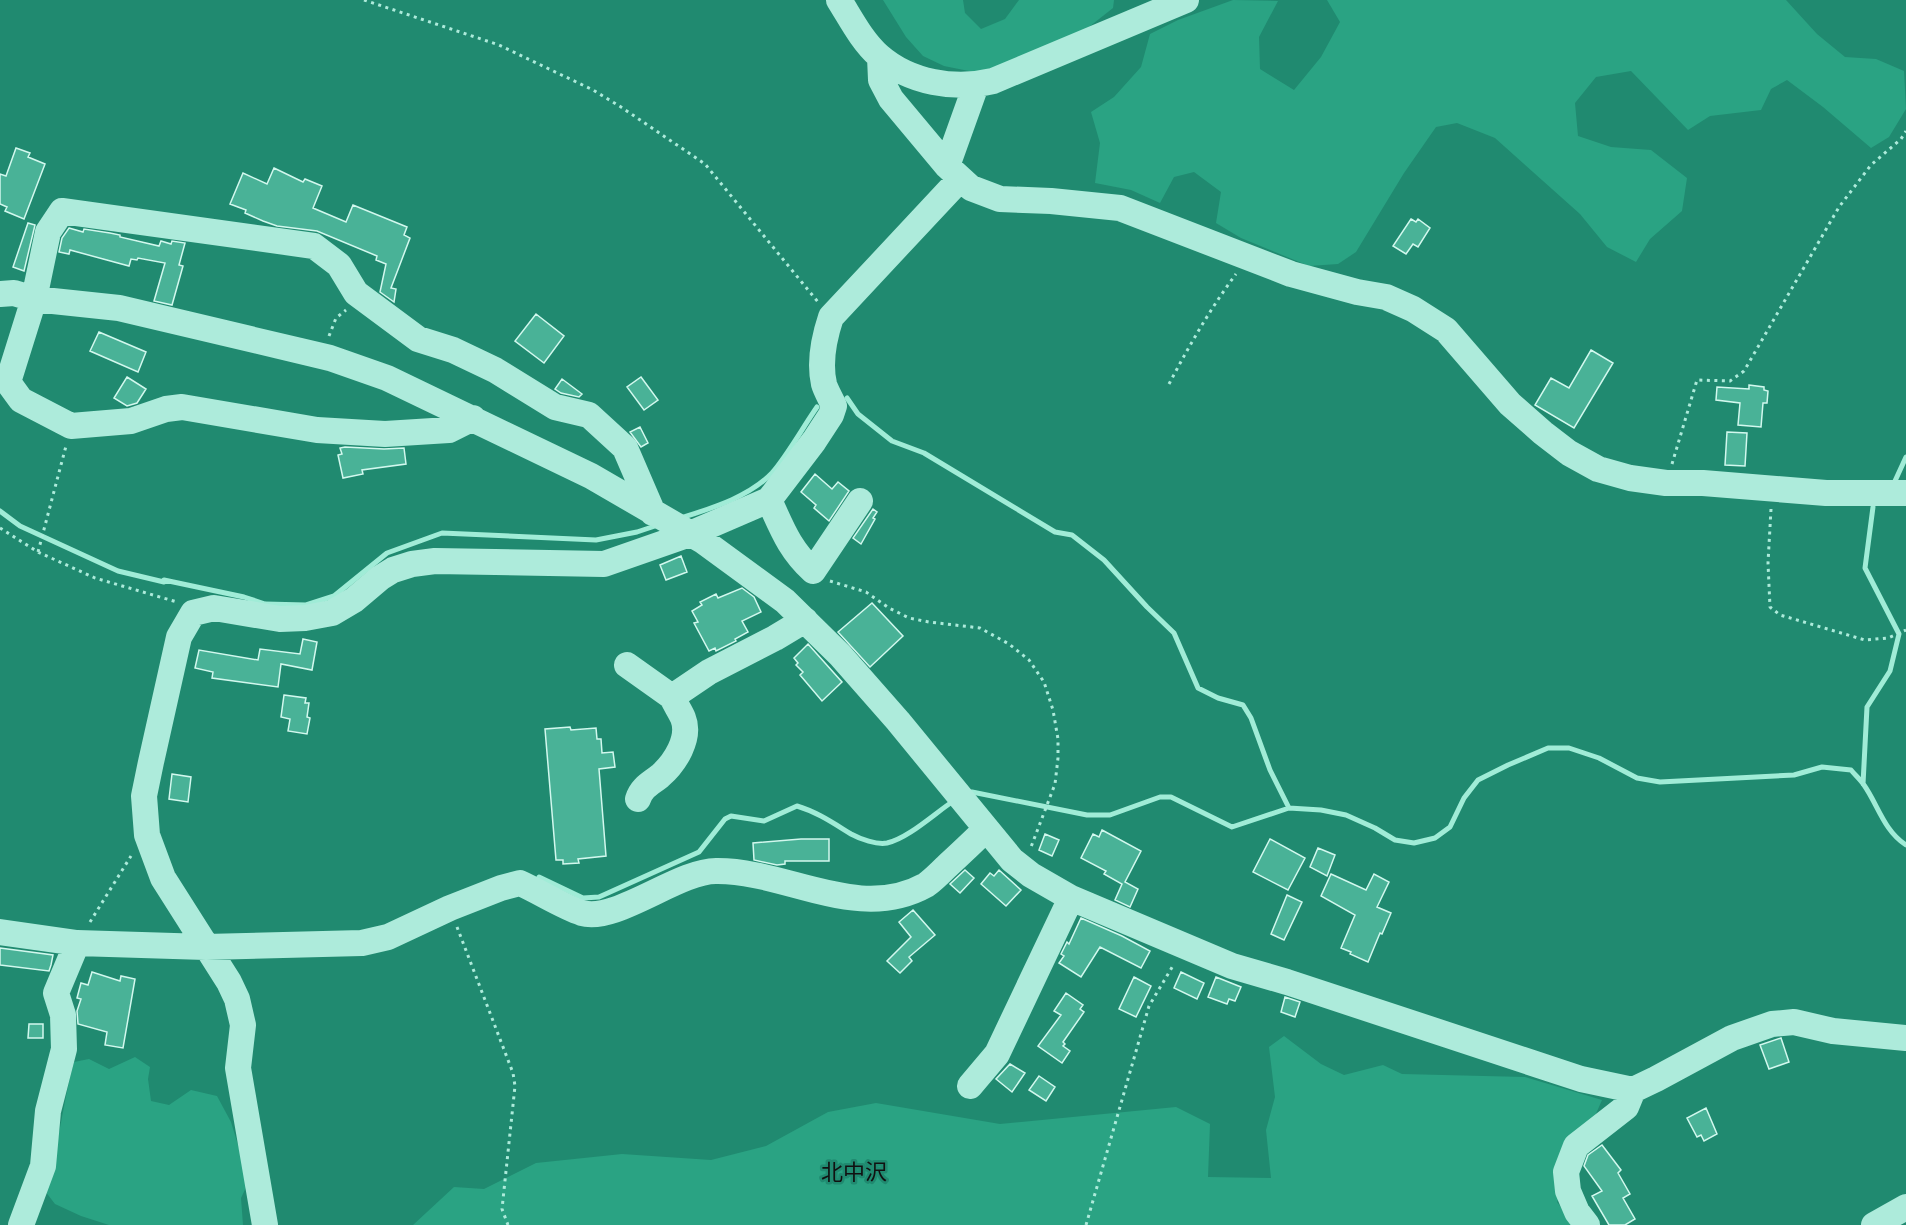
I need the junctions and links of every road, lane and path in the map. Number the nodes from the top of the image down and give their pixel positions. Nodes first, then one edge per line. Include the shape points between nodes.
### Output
1 (364, 0) edge
2 (839, 0) edge
3 (1186, 0) edge
4 (880, 57) junction
5 (976, 85) junction
6 (1906, 131) edge
7 (953, 172) junction
8 (1247, 258) junction
9 (12, 293) edge
10 (367, 301) junction
11 (831, 317) junction
12 (330, 358) junction
13 (1169, 384) dead end
14 (473, 418) junction
15 (71, 426) junction
16 (1666, 483) junction
17 (1773, 490) junction
18 (1906, 493) edge
19 (769, 500) junction
20 (860, 501) dead end
21 (653, 513) junction
22 (0, 528) edge
23 (690, 534) junction
24 (38, 552) junction
25 (813, 571) junction
26 (193, 613) junction
27 (805, 620) junction
28 (1906, 630) edge
29 (627, 665) dead end
30 (672, 697) junction
31 (638, 799) dead end
32 (986, 829) junction
33 (147, 835) junction
34 (1022, 868) junction
35 (1071, 898) junction
36 (450, 908) junction
37 (0, 932) edge
38 (76, 943) junction
39 (206, 947) junction
40 (1184, 947) junction
41 (1906, 1038) edge
42 (970, 1086) dead end
43 (1633, 1090) junction
44 (1906, 1207) edge
45 (21, 1225) edge
46 (265, 1225) edge
47 (508, 1225) edge
48 (1086, 1225) edge
49 (1587, 1225) edge
50 (1874, 1225) edge

1 - 11 path via 499,45 593,90 705,164
2 - 4 street
3 - 5 street
4 - 5 street via 910,75 936,83
4 - 7 street via 881,80 891,99
5 - 7 street
6 - 16 path via 1871,165 1839,207 1744,371 1730,381 1697,380
7 - 8 street via 984,195 1120,208
7 - 11 street
8 - 13 path via 1218,298
8 - 16 street via 1291,274 1386,297 1413,309 1446,330 1510,404 1569,453 1598,469
9 - 10 street via 62,211 314,246 339,265 356,293
9 - 12 street via 119,308
9 - 15 street via 8,382 21,400
10 - 12 path via 336,318 329,335
10 - 21 street via 418,339 495,369 555,407 589,415 625,448
11 - 19 street via 822,356 824,385 834,406 831,415
12 - 14 street via 387,378
14 - 15 street via 449,430 385,434 317,430 182,407 131,421
14 - 21 street via 591,476
15 - 24 path
16 - 17 street
17 - 18 street
17 - 28 path via 1768,563 1770,607 1780,615 1865,640 1888,638
19 - 23 street
19 - 25 street via 797,556
20 - 25 street
21 - 23 street
22 - 24 path
23 - 26 street via 604,564 412,564 393,570 332,613 305,618 280,619 214,608
23 - 27 street via 785,601
24 - 26 path via 95,578 180,604
25 - 34 path via 822,578 866,592 909,618 980,628 1029,660 1044,682 1053,710 1059,758 1055,784
26 - 33 street via 179,637 151,762 144,796
27 - 30 street via 709,672
27 - 32 street via 897,721
29 - 30 street
30 - 31 street via 684,720 684,740 674,760 641,790
32 - 34 street
32 - 36 street via 928,884 903,895 879,899 852,898 742,873 714,871 602,914 584,913 520,883
33 - 38 path
33 - 39 street via 163,878
34 - 35 street
35 - 40 street
35 - 42 street via 997,1054
36 - 39 street via 388,937 362,943
36 - 47 path via 513,1074 502,1209
37 - 38 street
38 - 39 street
38 - 45 street via 56,993 63,1015 64,1049 48,1111 43,1166
39 - 46 street via 230,982 243,1025 238,1068
40 - 43 street via 1581,1079
40 - 48 path via 1149,1006
41 - 43 street via 1833,1031 1794,1022 1772,1024 1732,1038
43 - 49 street via 1626,1107 1576,1146 1566,1172 1568,1191
44 - 50 street

